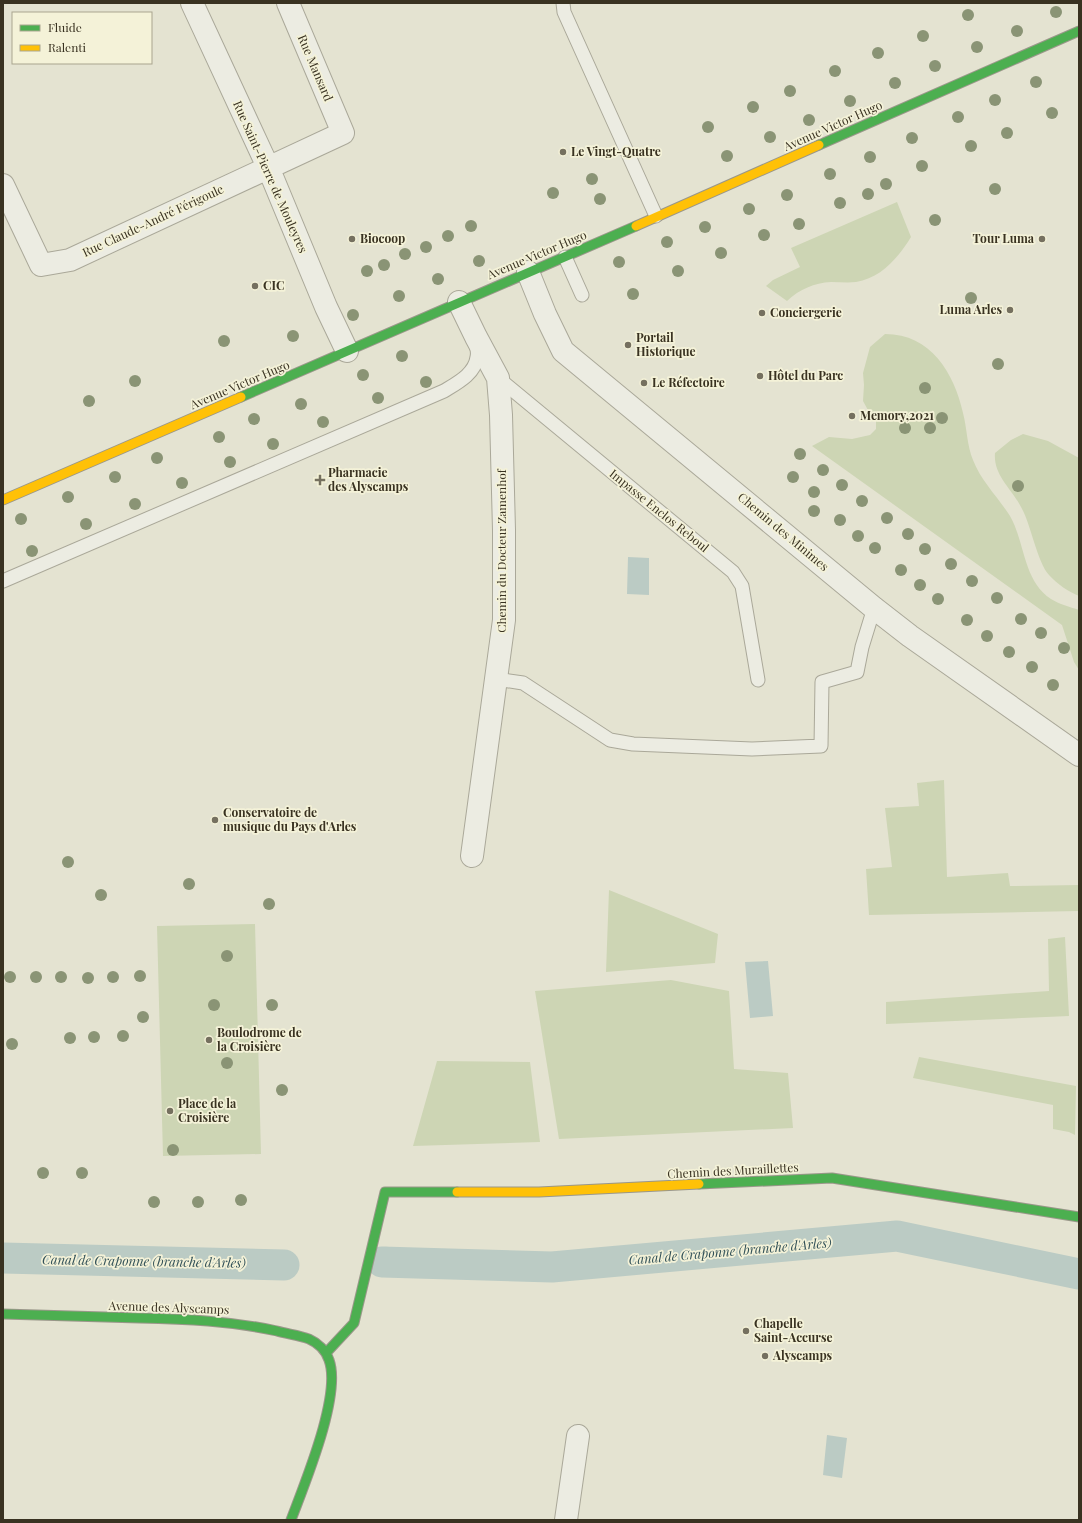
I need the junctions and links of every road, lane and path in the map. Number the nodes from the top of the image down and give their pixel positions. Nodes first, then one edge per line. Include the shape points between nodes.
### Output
1 (192, 3) edge
2 (288, 3) edge
3 (563, 3) edge
4 (1079, 31) edge
5 (343, 133) joint
6 (268, 167) junction
7 (3, 185) edge
8 (656, 216) junction
9 (565, 257) junction
10 (528, 272) junction
11 (582, 295) dead end
12 (459, 302) junction
13 (476, 337) junction
14 (346, 351) junction
15 (498, 378) junction
16 (3, 500) edge
17 (3, 581) edge
18 (874, 608) junction
19 (496, 678) junction
20 (758, 680) dead end
21 (1079, 755) edge
22 (472, 856) dead end
23 (1079, 1216) edge
24 (3, 1314) edge
25 (326, 1353) junction
26 (578, 1436) dead end
27 (291, 1520) edge
28 (566, 1520) edge

1 - 6 street, Rue Saint-Pierre de Mouleyres
2 - 5 street, Rue Mansard
3 - 8 lane via 564,12
4 - 8 main road, Avenue Victor Hugo
5 - 6 street, Rue Claude-André Férigoule
6 - 7 street, Rue Claude-André Férigoule via 70,260 41,265
6 - 14 street, Rue Saint-Pierre de Mouleyres
8 - 9 main road, Avenue Victor Hugo
9 - 10 main road, Avenue Victor Hugo
9 - 11 lane
10 - 12 main road, Avenue Victor Hugo
10 - 18 street, Chemin des Minimes via 563,351
12 - 13 street, Chemin du Docteur Zamenhof
12 - 14 main road, Avenue Victor Hugo
13 - 15 street, Chemin du Docteur Zamenhof
13 - 17 lane via 478,357 473,368 465,377 444,391
14 - 16 main road, Avenue Victor Hugo
15 - 19 street, Chemin du Docteur Zamenhof via 504,530 504,620
15 - 20 lane, Impasse Enclos Reboul via 733,572 742,586
18 - 19 lane via 857,672 822,682 821,746 752,749 633,744 610,740 523,683
18 - 21 street, Chemin des Minimes
19 - 22 street, Chemin du Docteur Zamenhof
23 - 25 main road, Chemin des Muraillettes via 832,1178 539,1192 385,1192 354,1323
24 - 25 main road, Avenue des Alyscamps via 238,1323 306,1338
25 - 27 main road via 333,1377 327,1411
26 - 28 street

